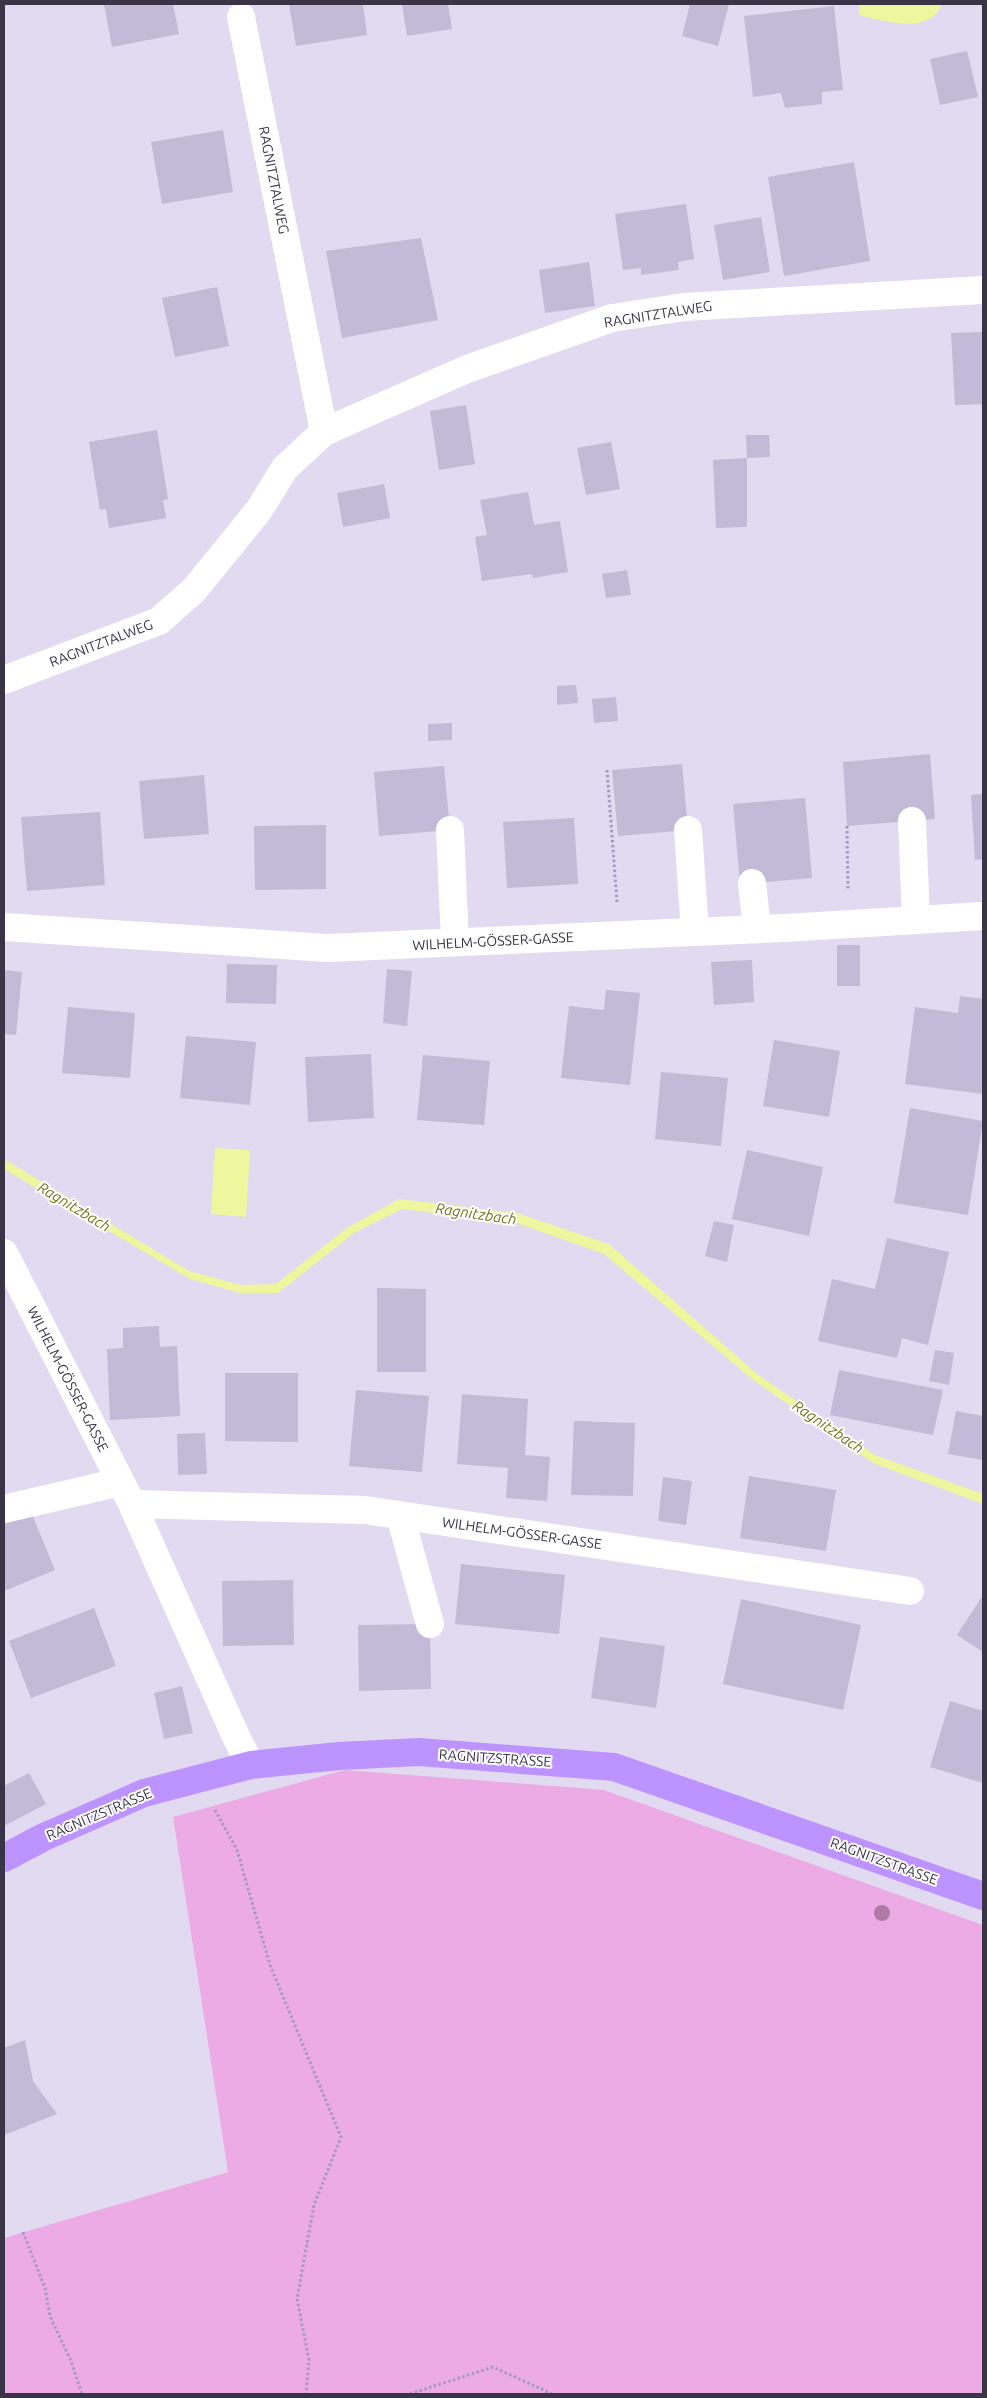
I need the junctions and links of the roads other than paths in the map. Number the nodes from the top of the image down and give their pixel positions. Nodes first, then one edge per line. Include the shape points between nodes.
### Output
1 (241, 17) dead end
2 (983, 290) edge
3 (324, 432) junction
4 (4, 680) edge
5 (912, 821) dead end
6 (450, 830) dead end
7 (688, 830) dead end
8 (752, 883) dead end
9 (983, 916) edge
10 (916, 920) junction
11 (4, 927) edge
12 (757, 929) junction
13 (695, 932) junction
14 (455, 942) junction
15 (4, 1253) edge
16 (126, 1493) junction
17 (4, 1509) edge
18 (400, 1515) junction
19 (910, 1591) dead end
20 (430, 1624) dead end
21 (251, 1765) junction
22 (4, 1858) edge
23 (983, 1896) edge

1 - 3 street, RAGNITZTALWEG
2 - 3 street, RAGNITZTALWEG via 684,307 612,318 467,369
3 - 4 street, RAGNITZTALWEG via 285,468 258,510 194,590 159,621
5 - 10 street
6 - 14 street
7 - 13 street
8 - 12 street
9 - 10 street, WILHELM-GÖSSER-GASSE
10 - 12 street, WILHELM-GÖSSER-GASSE
11 - 14 street, WILHELM-GÖSSER-GASSE via 328,948
12 - 13 street, WILHELM-GÖSSER-GASSE
13 - 14 street, WILHELM-GÖSSER-GASSE
15 - 16 street, WILHELM-GÖSSER-GASSE
16 - 17 street
16 - 18 street, WILHELM-GÖSSER-GASSE
16 - 21 street, WILHELM-GÖSSER-GASSE
18 - 19 street, WILHELM-GÖSSER-GASSE
18 - 20 street
21 - 22 main road, RAGNITZSTRASSE via 144,1793
21 - 23 main road, RAGNITZSTRASSE via 419,1752 614,1767

